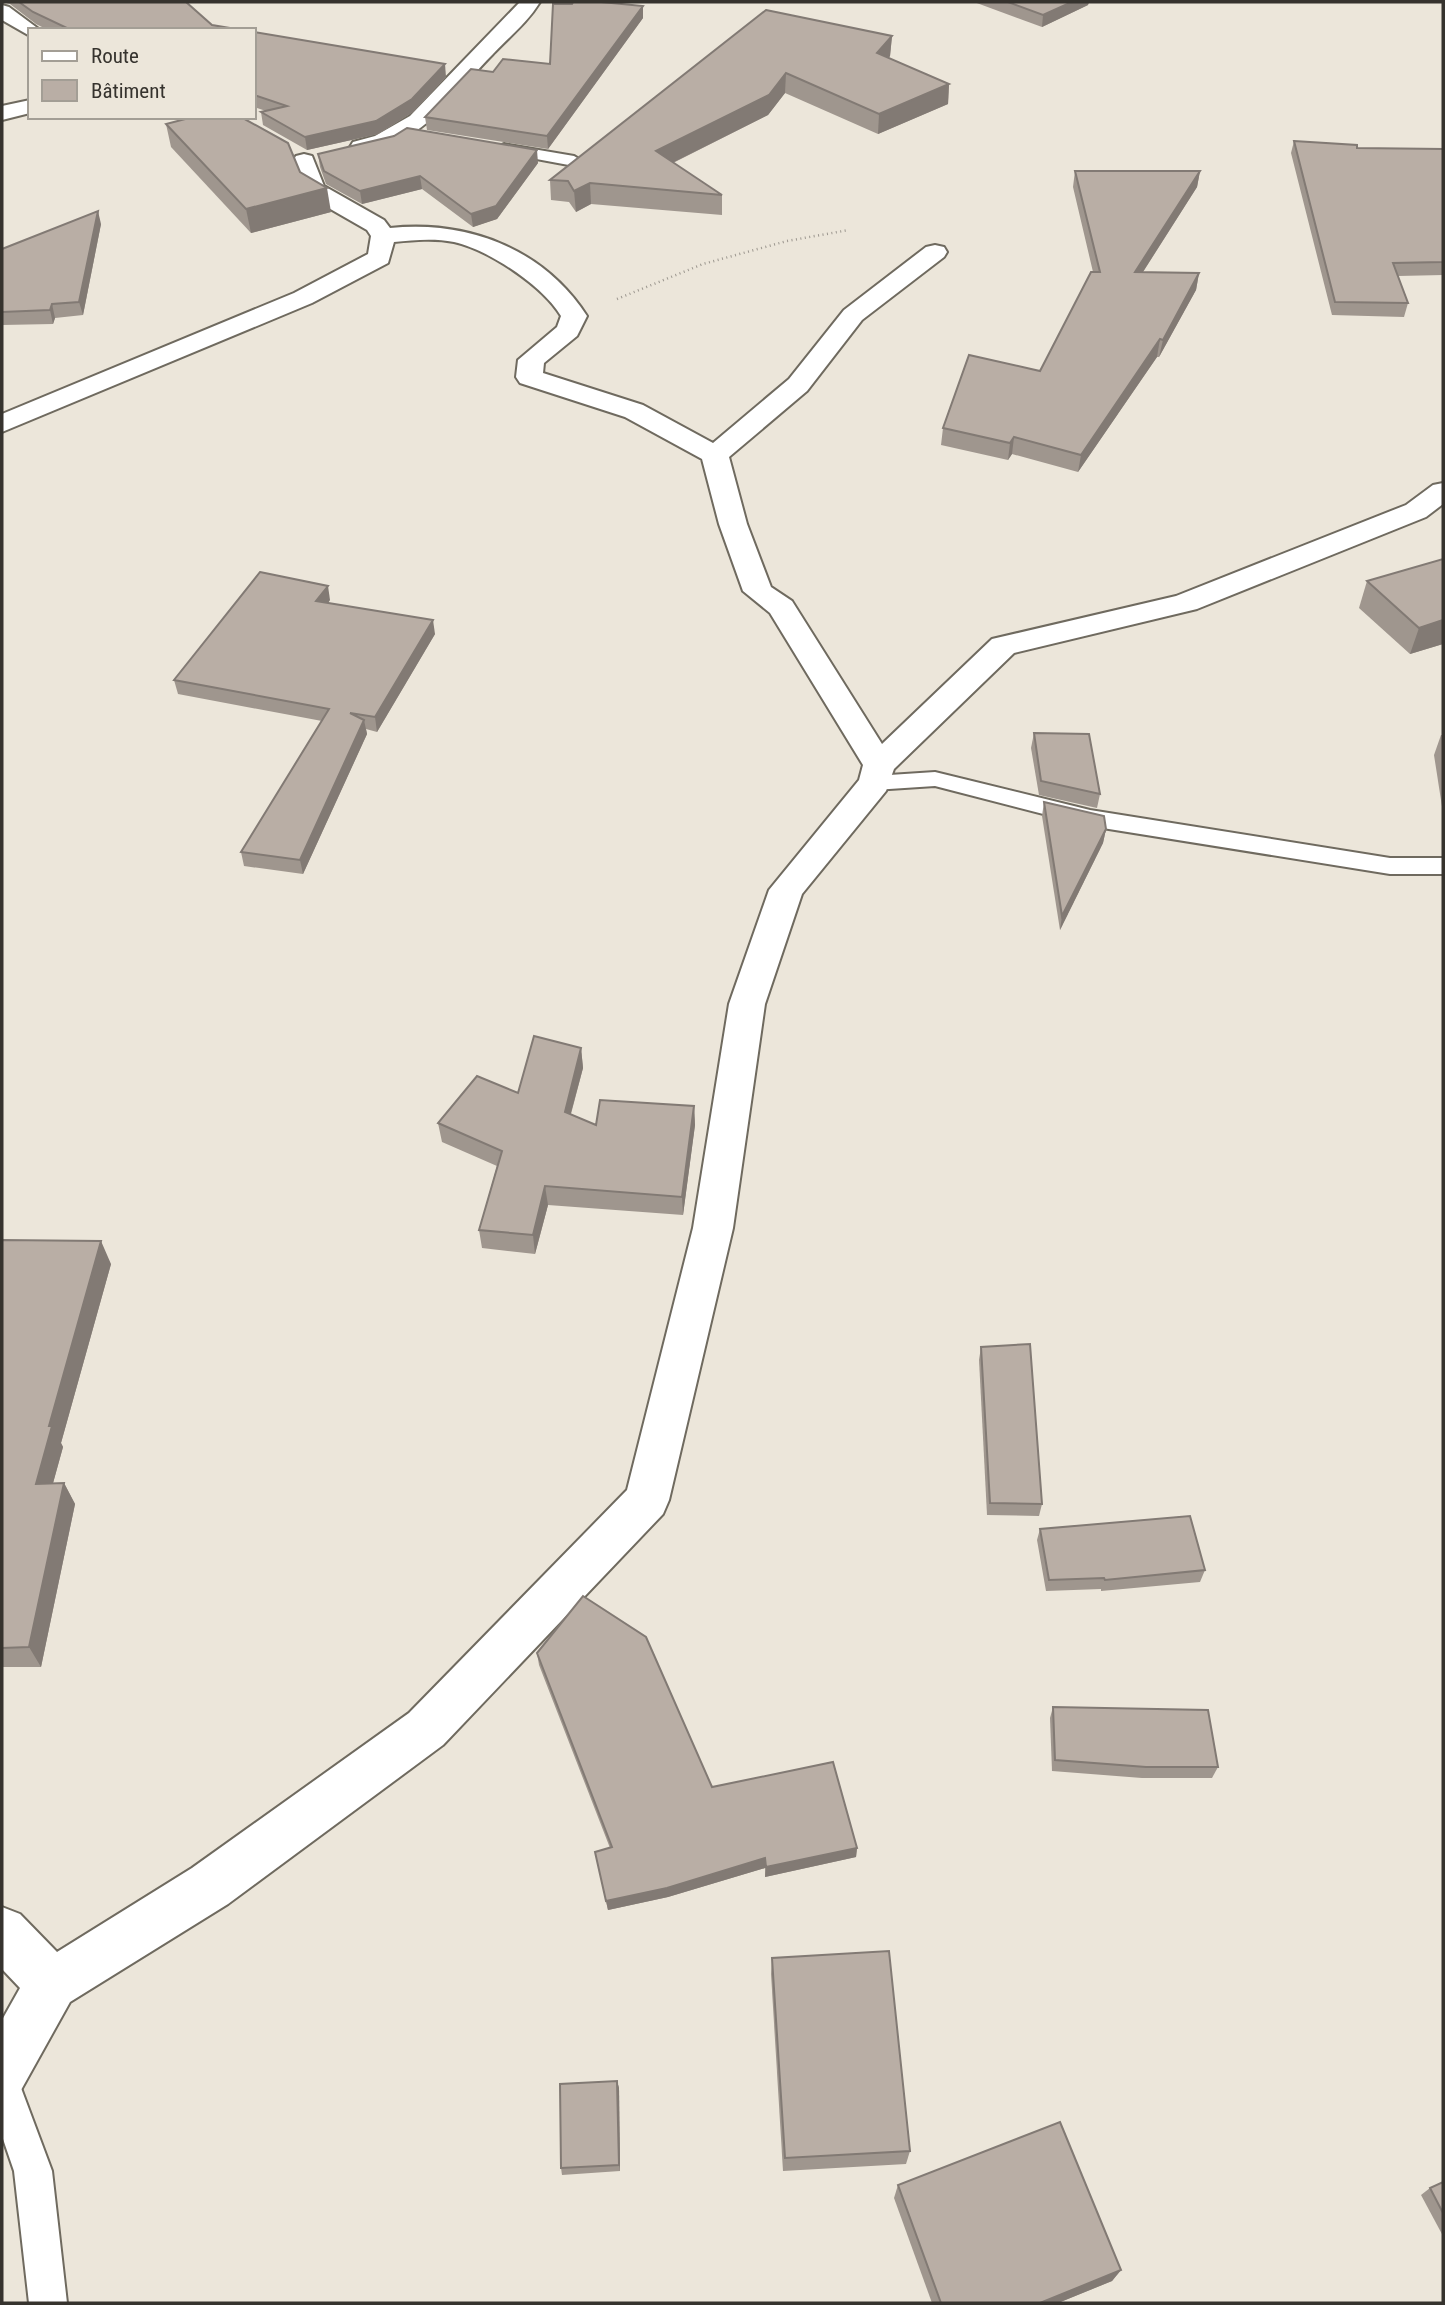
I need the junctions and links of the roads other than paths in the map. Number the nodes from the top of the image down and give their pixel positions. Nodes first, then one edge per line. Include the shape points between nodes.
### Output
1 (530, 2) edge
2 (2, 11) edge
3 (28, 29) edge
4 (28, 106) edge
5 (2, 113) edge
6 (399, 134) junction
7 (425, 137) edge
8 (491, 147) edge
9 (280, 148) edge
10 (324, 156) junction
11 (574, 161) edge
12 (383, 236) junction
13 (935, 252) dead end
14 (2, 424) edge
15 (715, 456) junction
16 (1443, 491) edge
17 (876, 774) junction
18 (1443, 866) edge
19 (2, 1932) edge
20 (52, 1984) junction
21 (2, 2071) edge
22 (2, 2085) edge
23 (48, 2303) edge

1 - 6 street via 522,18 488,47 423,119
2 - 3 street
4 - 5 street
6 - 7 lane
6 - 10 street
8 - 11 lane
9 - 10 street
10 - 12 street via 314,190 376,225
12 - 14 street via 379,258 303,298
12 - 15 street via 422,231 494,247 563,296 574,316 568,331 531,360 529,377 634,411
13 - 15 street via 853,315 798,385
15 - 17 street via 758,591 781,607
16 - 17 street via 1416,511 1186,604 1003,646
17 - 18 lane via 935,779 1116,823 1390,866
17 - 20 street via 786,890 747,1004 713,1228 648,1500 426,1728 210,1885
19 - 20 street
20 - 21 street
22 - 23 lane via 33,2171

